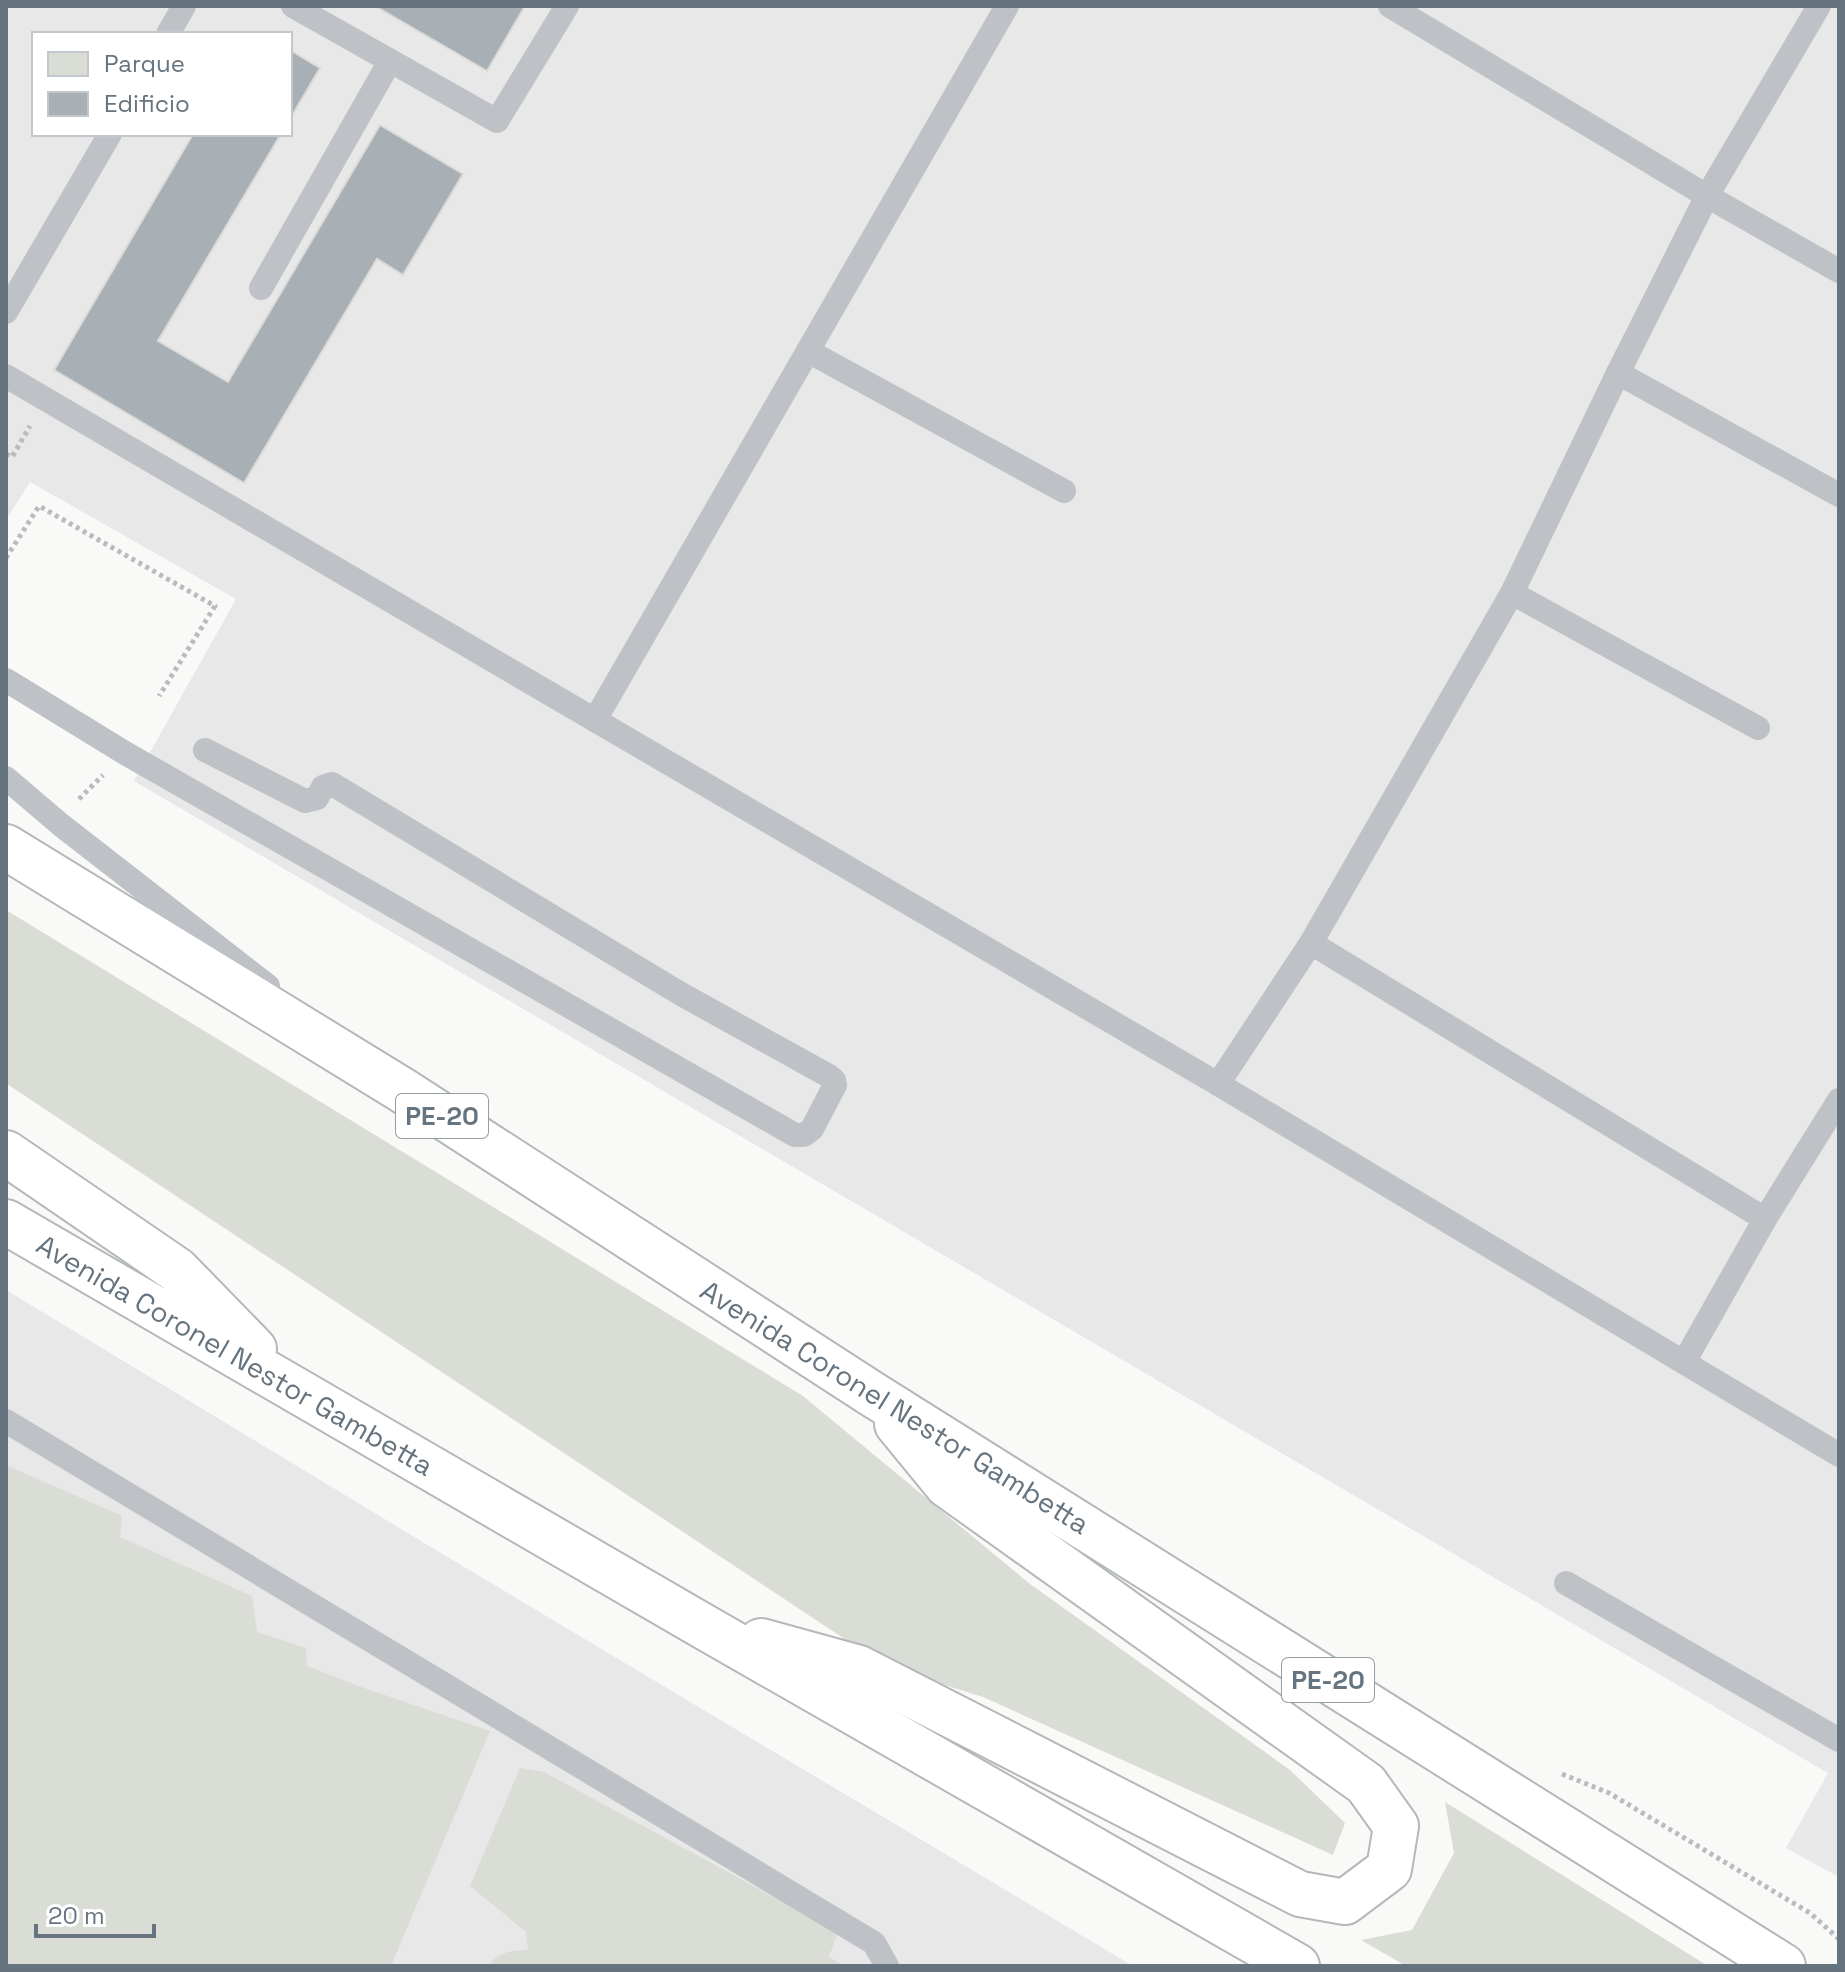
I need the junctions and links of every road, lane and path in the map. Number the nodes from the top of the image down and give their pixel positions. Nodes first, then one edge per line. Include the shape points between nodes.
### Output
1 (184, 6) edge
2 (293, 6) edge
3 (567, 6) edge
4 (1007, 6) edge
5 (1390, 6) edge
6 (1819, 6) edge
7 (169, 32) edge
8 (390, 61) junction
9 (109, 136) edge
10 (1707, 196) junction
11 (1839, 271) edge
12 (261, 288) dead end
13 (6, 312) edge
14 (808, 351) junction
15 (1618, 373) junction
16 (6, 376) edge
17 (1064, 491) dead end
18 (1839, 495) edge
19 (6, 558) edge
20 (1512, 593) junction
21 (6, 680) edge
22 (159, 696) dead end
23 (595, 720) junction
24 (1758, 728) dead end
25 (205, 750) dead end
26 (110, 769) dead end
27 (6, 778) edge
28 (69, 808) dead end
29 (6, 847) edge
30 (1311, 943) junction
31 (1218, 1084) junction
32 (402, 1090) junction
33 (1839, 1100) edge
34 (6, 1153) edge
35 (1765, 1219) junction
36 (6, 1222) edge
37 (1684, 1362) junction
38 (293, 1389) junction
39 (872, 1394) junction
40 (6, 1421) edge
41 (1839, 1455) edge
42 (1566, 1583) dead end
43 (701, 1625) junction
44 (1839, 1740) edge
45 (887, 1966) edge
46 (1297, 1966) edge
47 (1783, 1966) edge

1 - 7 lane
2 - 8 lane
3 - 8 lane via 497,121
4 - 14 lane
5 - 10 lane
6 - 10 lane
8 - 12 lane
9 - 13 lane
10 - 11 lane
10 - 15 lane
14 - 17 lane
14 - 23 lane
15 - 18 lane
15 - 20 lane
16 - 23 lane
19 - 22 path via 39,506 215,606
20 - 24 lane
20 - 30 lane
21 - 25 lane via 795,1135 812,1129 835,1085 829,1076 681,994 332,784 305,801
23 - 31 lane
26 - 28 path
27 - 32 lane
29 - 32 highway, Avenida Coronel Nestor Gambetta / PE-20
30 - 31 lane
30 - 35 lane
31 - 37 lane
32 - 39 highway, Avenida Coronel Nestor Gambetta / PE-20
33 - 35 lane
34 - 38 highway via 177,1270
35 - 37 lane
36 - 38 highway, Avenida Coronel Nestor Gambetta
37 - 41 lane
38 - 43 highway, Avenida Coronel Nestor Gambetta
39 - 43 highway via 947,1485 1366,1784 1396,1826 1389,1869 1345,1902 1300,1894 859,1668
39 - 47 highway, Avenida Coronel Nestor Gambetta / PE-20
40 - 45 lane via 874,1943
42 - 44 lane
43 - 46 highway, Avenida Coronel Nestor Gambetta

